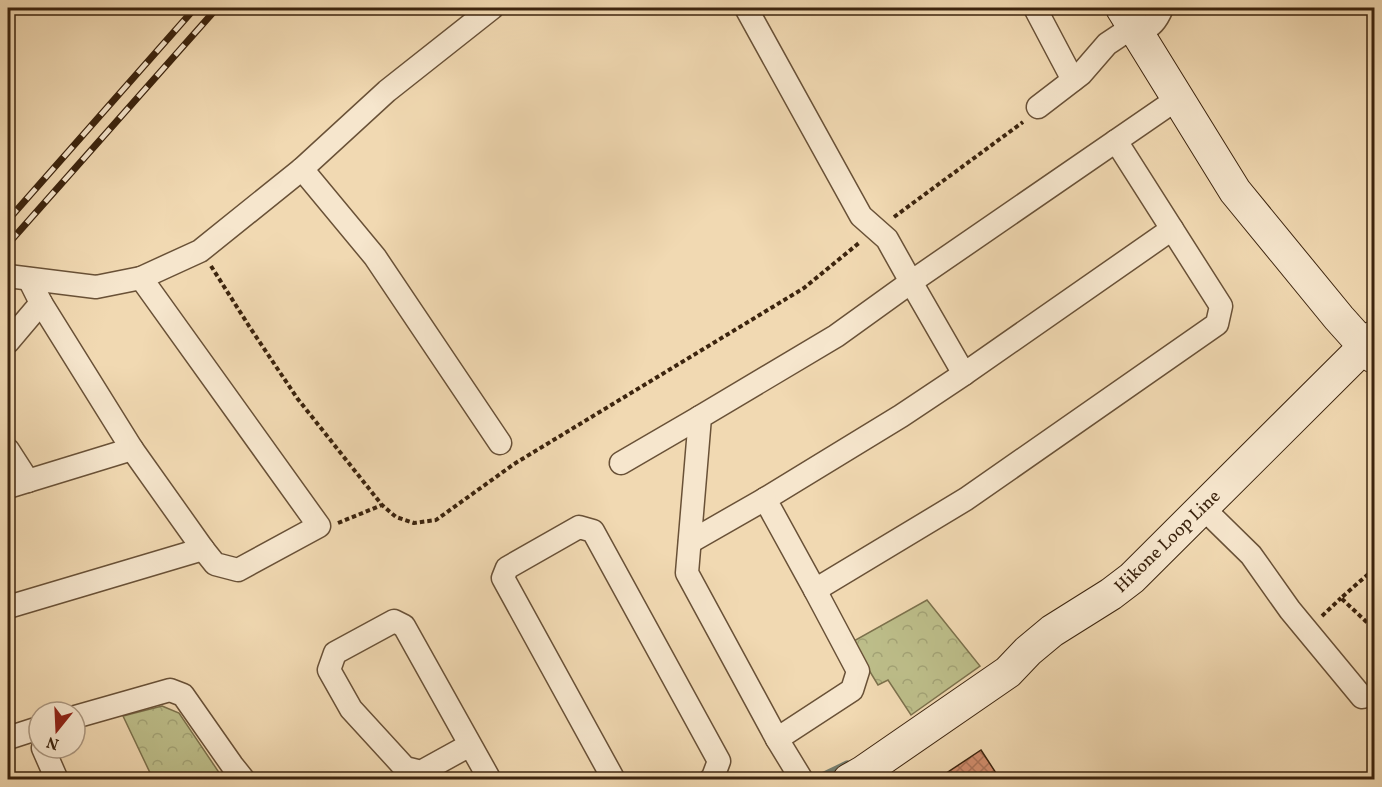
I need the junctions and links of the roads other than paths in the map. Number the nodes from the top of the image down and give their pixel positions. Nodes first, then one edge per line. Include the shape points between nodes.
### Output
1 (492, 8) edge
2 (746, 8) edge
3 (1035, 8) edge
4 (1162, 8) edge
5 (1132, 22) edge
6 (1073, 80) junction
7 (1177, 99) junction
8 (1038, 107) road end
9 (1116, 141) junction
10 (302, 169) junction
11 (1172, 229) junction
12 (18, 277) edge
13 (141, 278) junction
14 (911, 282) junction
15 (41, 303) junction
16 (8, 342) edge
17 (1371, 347) edge
18 (964, 374) junction
19 (700, 417) junction
20 (500, 442) dead end
21 (132, 449) junction
22 (8, 450) edge
23 (621, 463) dead end
24 (17, 484) edge
25 (765, 499) junction
26 (1202, 507) junction
27 (690, 542) junction
28 (203, 549) junction
29 (815, 590) junction
30 (8, 608) edge
31 (1362, 697) dead end
32 (87, 714) edge
33 (27, 737) edge
34 (8, 738) edge
35 (777, 739) junction
36 (470, 745) junction
37 (49, 760) edge
38 (861, 777) edge
39 (57, 780) edge
40 (244, 780) edge
41 (490, 780) edge
42 (614, 780) edge
43 (710, 780) edge
44 (802, 780) edge

1 - 10 street via 387,91
2 - 14 street via 861,216 887,239
3 - 6 street
4 - 5 street via 1153,25
5 - 6 street
5 - 7 main road
6 - 8 street
7 - 9 street
7 - 17 main road via 1235,191 1339,318
9 - 11 street
9 - 14 street
10 - 13 street via 200,251
10 - 20 street via 375,257
11 - 18 street
11 - 29 street via 1221,306 1217,324 966,499
12 - 13 street via 96,287
12 - 15 street
13 - 28 street via 319,525 238,570 215,564
14 - 18 street
14 - 19 street via 836,336
15 - 16 street
15 - 21 street
17 - 26 main road, Hikone Loop Line
18 - 25 street
19 - 23 street
19 - 27 street
21 - 24 street
21 - 28 street
22 - 24 street
25 - 27 street
25 - 29 street
26 - 31 street via 1251,555 1290,610
26 - 38 main road, Hikone Loop Line via 1112,594 1052,631 1008,672
27 - 35 street via 687,573
28 - 30 street
29 - 35 street via 858,671 852,690
32 - 40 street via 170,690 183,695
33 - 34 street
35 - 44 street
36 - 36 street via 404,626 394,621 335,652 329,670 351,709 405,768 421,772
36 - 41 street
37 - 39 street
42 - 43 street via 503,578 507,568 579,527 593,531 719,761

